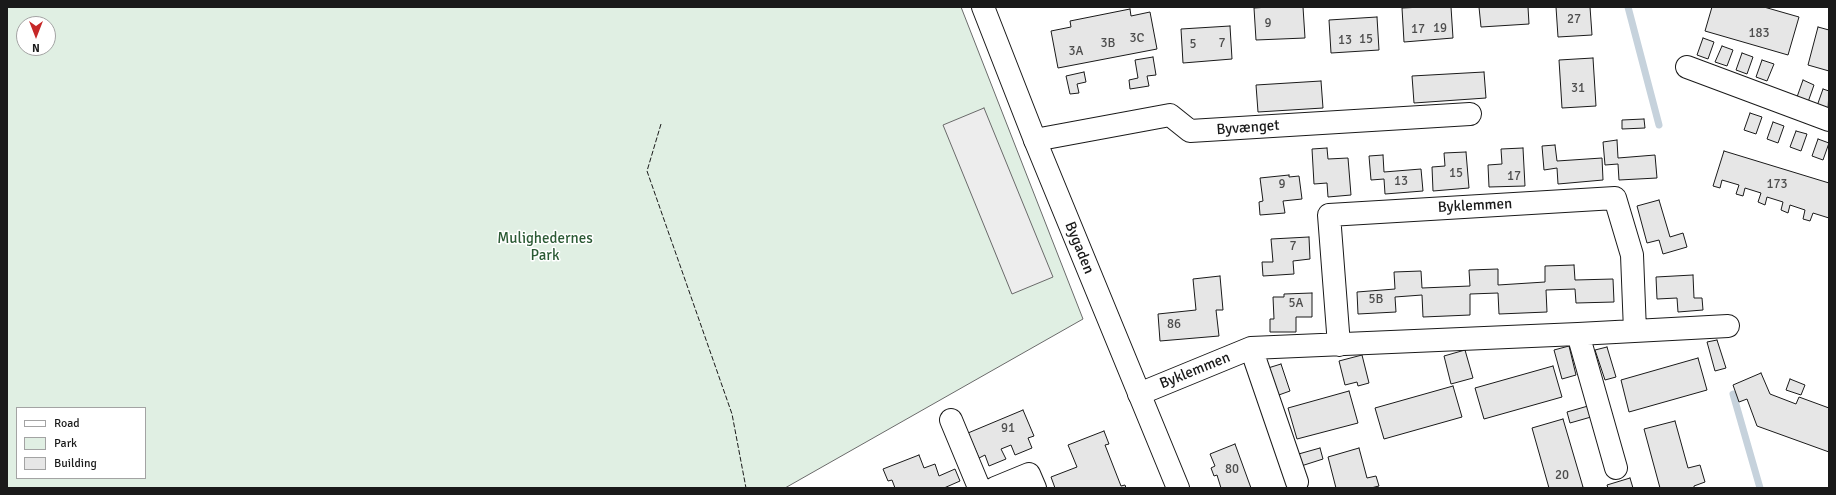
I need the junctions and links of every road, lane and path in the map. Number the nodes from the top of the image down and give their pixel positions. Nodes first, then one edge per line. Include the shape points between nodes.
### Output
1 (983, 7) edge
2 (1687, 67) dead end
3 (1470, 114) dead end
4 (1829, 120) edge
5 (1035, 140) junction
6 (1728, 326) dead end
7 (1634, 331) junction
8 (1578, 334) junction
9 (1339, 345) junction
10 (1251, 348) junction
11 (1139, 394) junction
12 (951, 420) dead end
13 (1616, 468) dead end
14 (1297, 482) dead end
15 (981, 488) edge
16 (995, 488) edge
17 (1035, 488) edge
18 (1178, 488) edge

1 - 5 street, Bygaden
2 - 4 street
3 - 5 street, Byvænget via 1190,132 1170,115
5 - 11 street, Bygaden
6 - 7 street, Byklemmen
7 - 8 street, Byklemmen
7 - 9 street, Byklemmen via 1632,255 1615,198 1329,215
8 - 9 street, Byklemmen
8 - 13 street
9 - 10 street, Byklemmen
10 - 11 street, Byklemmen
10 - 14 street
11 - 18 street, Bygaden
12 - 15 street
16 - 17 street via 1029,474

